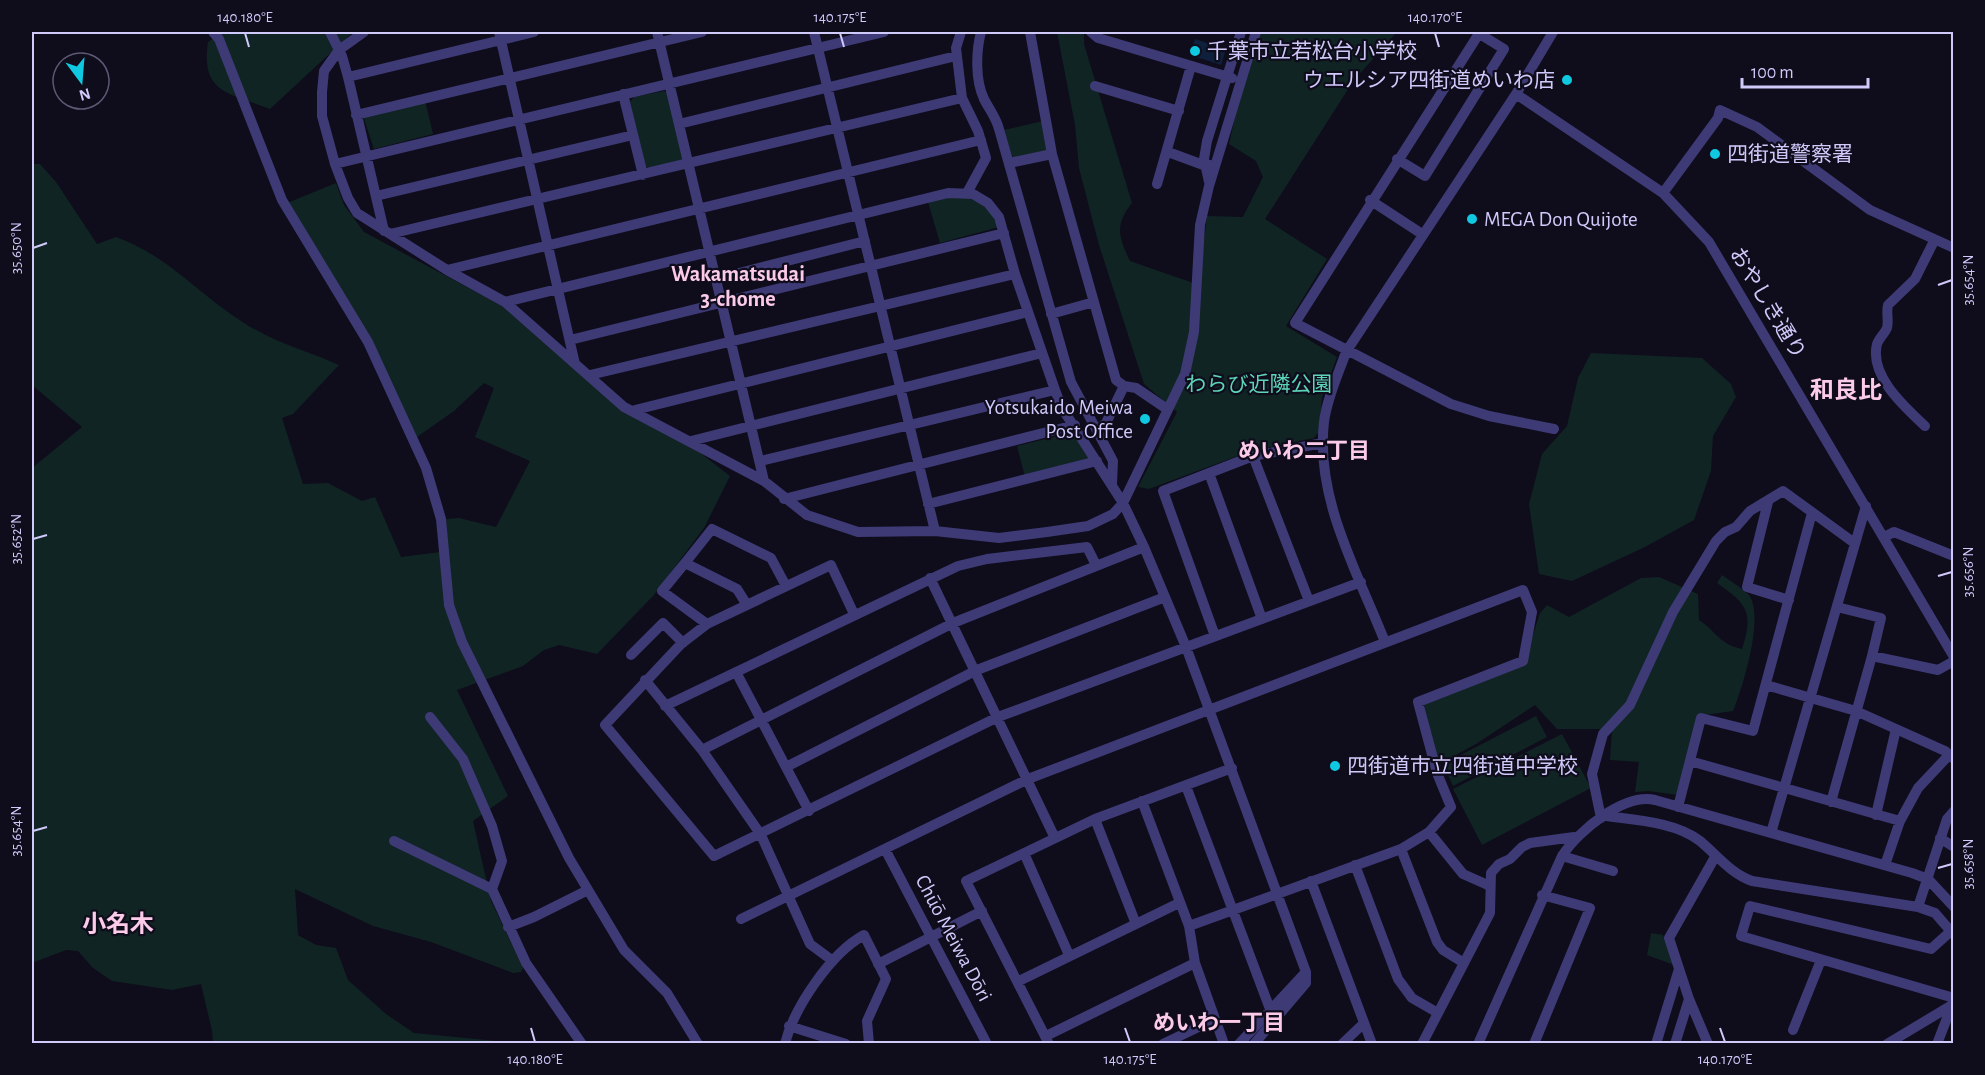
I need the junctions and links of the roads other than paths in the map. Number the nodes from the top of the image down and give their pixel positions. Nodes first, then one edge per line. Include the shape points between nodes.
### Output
1 (213, 32) edge
2 (330, 32) edge
3 (364, 32) edge
4 (534, 32) edge
5 (702, 32) edge
6 (814, 32) edge
7 (884, 32) edge
8 (961, 32) edge
9 (981, 32) edge
10 (1030, 32) edge
11 (1091, 32) edge
12 (1241, 32) edge
13 (1256, 32) edge
14 (1479, 32) edge
15 (1553, 32) edge
16 (500, 36) edge
17 (658, 37) edge
18 (818, 47) junction
19 (339, 50) junction
20 (956, 56) junction
21 (1191, 66) junction
22 (1227, 76) junction
23 (348, 77) junction
24 (509, 78) junction
25 (1241, 81) junction
26 (669, 83) junction
27 (1095, 86) dead end
28 (827, 88) junction
29 (623, 94) junction
30 (1516, 94) junction
31 (962, 98) junction
32 (1179, 111) junction
33 (356, 115) junction
34 (519, 119) junction
35 (679, 124) junction
36 (837, 128) junction
37 (633, 135) junction
38 (981, 140) junction
39 (1168, 152) junction
40 (1052, 154) junction
41 (366, 156) junction
42 (1397, 159) junction
43 (528, 160) junction
44 (1009, 163) junction
45 (334, 164) junction
46 (689, 164) junction
47 (1211, 165) junction
48 (848, 173) junction
49 (643, 175) junction
50 (1157, 184) dead end
51 (967, 193) junction
52 (1663, 193) junction
53 (376, 196) junction
54 (538, 200) junction
55 (1370, 201) junction
56 (700, 209) junction
57 (858, 215) junction
58 (387, 233) junction
59 (1004, 233) junction
60 (1422, 234) junction
61 (1934, 241) junction
62 (865, 242) junction
63 (548, 246) junction
64 (1953, 248) edge
65 (710, 251) junction
66 (870, 266) junction
67 (447, 270) junction
68 (1015, 274) junction
69 (717, 279) junction
70 (558, 289) junction
71 (505, 302) junction
72 (722, 302) junction
73 (1094, 302) junction
74 (880, 306) junction
75 (1028, 312) junction
76 (1051, 314) junction
77 (570, 340) junction
78 (731, 341) junction
79 (890, 346) junction
80 (1346, 352) junction
81 (1042, 353) junction
82 (575, 364) junction
83 (590, 375) junction
84 (741, 384) junction
85 (1124, 386) junction
86 (900, 389) junction
87 (1055, 390) junction
88 (1167, 409) junction
89 (635, 410) junction
90 (909, 425) junction
91 (752, 426) junction
92 (1075, 426) junction
93 (1925, 426) dead end
94 (1554, 429) dead end
95 (1097, 430) junction
96 (691, 441) junction
97 (1323, 443) junction
98 (1253, 456) junction
99 (760, 461) junction
100 (1097, 461) junction
101 (919, 465) junction
102 (1209, 473) junction
103 (764, 481) junction
104 (1112, 484) junction
105 (784, 499) junction
106 (1768, 502) junction
107 (1124, 503) junction
108 (928, 504) junction
109 (1866, 507) junction
110 (1812, 513) junction
111 (935, 531) junction
112 (1884, 537) junction
113 (1853, 542) junction
114 (1144, 547) junction
115 (1953, 556) edge
116 (685, 562) junction
117 (1096, 565) junction
118 (930, 578) junction
119 (1361, 582) junction
120 (786, 586) junction
121 (1165, 597) junction
122 (1789, 600) junction
123 (1309, 601) junction
124 (747, 605) junction
125 (1837, 608) junction
126 (854, 614) junction
127 (1262, 619) junction
128 (953, 623) junction
129 (707, 624) junction
130 (1215, 636) junction
131 (1385, 642) junction
132 (683, 643) junction
133 (1186, 647) junction
134 (631, 655) dead end
135 (1872, 656) junction
136 (1953, 659) edge
137 (976, 670) junction
138 (736, 672) junction
139 (645, 680) junction
140 (1766, 685) junction
141 (1811, 698) junction
142 (665, 706) junction
143 (1208, 708) junction
144 (1856, 711) junction
145 (430, 717) dead end
146 (998, 717) junction
147 (762, 720) junction
148 (1896, 729) junction
149 (702, 750) junction
150 (1951, 757) edge
151 (1690, 761) junction
152 (786, 767) junction
153 (1232, 768) junction
154 (1028, 779) junction
155 (1186, 786) junction
156 (1784, 788) junction
157 (1142, 801) junction
158 (1831, 802) junction
159 (1678, 807) junction
160 (809, 811) junction
161 (1953, 811) edge
162 (1876, 815) junction
163 (1603, 817) junction
164 (1095, 819) junction
165 (1900, 822) junction
166 (1429, 832) junction
167 (1771, 833) junction
168 (761, 835) junction
169 (1574, 837) junction
170 (1055, 838) junction
171 (1941, 838) junction
172 (394, 841) dead end
173 (1953, 847) edge
174 (1401, 849) junction
175 (886, 850) junction
176 (1024, 853) junction
177 (1562, 856) junction
178 (1715, 857) junction
179 (1355, 865) junction
180 (1885, 865) junction
181 (1613, 871) dead end
182 (1928, 879) junction
183 (1311, 881) junction
184 (1490, 885) junction
185 (492, 889) junction
186 (588, 890) junction
187 (1277, 893) junction
188 (1542, 895) junction
189 (789, 898) junction
190 (1179, 903) junction
191 (1918, 907) junction
192 (1953, 907) edge
193 (1233, 910) junction
194 (982, 911) junction
195 (741, 920) dead end
196 (1136, 924) junction
197 (1189, 926) junction
198 (508, 927) junction
199 (1952, 933) edge
200 (932, 937) junction
201 (1069, 955) junction
202 (1821, 960) junction
203 (833, 961) junction
204 (1195, 963) junction
205 (1464, 963) junction
206 (878, 964) junction
207 (1680, 969) junction
208 (1306, 972) junction
209 (1019, 981) junction
210 (1689, 999) junction
211 (1953, 1002) edge
212 (1270, 1009) junction
213 (1438, 1013) junction
214 (1215, 1018) junction
215 (1363, 1024) junction
216 (789, 1026) junction
217 (1793, 1030) dead end
218 (1047, 1040) edge
219 (582, 1044) edge
220 (698, 1044) edge
221 (785, 1044) edge
222 (846, 1044) edge
223 (869, 1044) edge
224 (987, 1044) edge
225 (1163, 1044) edge
226 (1224, 1044) edge
227 (1239, 1044) edge
228 (1254, 1044) edge
229 (1342, 1044) edge
230 (1372, 1044) edge
231 (1422, 1044) edge
232 (1478, 1044) edge
233 (1534, 1044) edge
234 (1656, 1044) edge
235 (1675, 1044) edge
236 (1708, 1044) edge
237 (1887, 1044) edge
238 (1937, 1044) edge

1 - 186 street via 282,200 368,342 426,468 441,519 449,605 462,642
2 - 19 street
3 - 19 street
4 - 16 street
5 - 17 street
6 - 18 street
7 - 18 street
8 - 20 street
9 - 44 street via 977,48 983,97 995,116
10 - 40 street
11 - 21 street via 1098,38
12 - 22 street
13 - 25 street
14 - 42 street
14 - 42 street via 1504,49 1425,176
15 - 30 street
16 - 23 street
16 - 24 street
17 - 24 street
17 - 26 street
18 - 26 street
18 - 28 street
19 - 23 street
19 - 45 street via 324,71 322,92 322,116
20 - 28 street
20 - 31 street
21 - 22 street
21 - 32 street
22 - 25 street
22 - 47 street via 1207,141
23 - 33 street
24 - 33 street
24 - 34 street
25 - 47 street
26 - 29 street
26 - 35 street
27 - 32 street
28 - 35 street
28 - 36 street
29 - 34 street
29 - 37 street
30 - 52 street, おやしき通り
30 - 60 street
31 - 36 street
31 - 38 street
32 - 39 street
33 - 41 street
34 - 41 street
34 - 43 street
35 - 46 street
36 - 46 street
36 - 48 street
37 - 43 street
37 - 49 street
38 - 48 street
38 - 51 street via 986,158
39 - 47 street
39 - 50 street
40 - 44 street
40 - 73 street
41 - 45 street
41 - 53 street
42 - 55 street
43 - 53 street
43 - 54 street
44 - 76 street
45 - 58 street via 357,213
46 - 49 street
46 - 56 street
47 - 88 street via 1200,225 1194,332 1185,374
48 - 56 street
48 - 57 street
49 - 54 street
51 - 57 street via 948,193
51 - 59 street via 994,210
52 - 61 street via 1719,118 1720,110 1757,127 1870,210
52 - 109 street, おやしき通り via 1709,242
53 - 58 street
54 - 58 street
54 - 63 street
55 - 60 street
55 - 80 street via 1295,323
56 - 63 street
56 - 65 street
57 - 62 street
57 - 65 street
58 - 67 street
59 - 66 street
59 - 68 street
60 - 80 street
61 - 64 street
61 - 93 street via 1915,279 1888,305 1888,326 1877,343 1884,380
62 - 66 street
62 - 69 street
63 - 67 street
63 - 70 street
65 - 69 street
65 - 70 street
66 - 72 street
66 - 74 street
67 - 71 street
68 - 74 street
68 - 75 street
69 - 72 street
70 - 71 street
70 - 77 street
71 - 82 street
72 - 77 street
72 - 78 street
73 - 76 street
73 - 85 street via 1116,380
74 - 78 street
74 - 79 street
75 - 79 street
75 - 81 street
76 - 95 street via 1071,382
77 - 82 street
78 - 83 street
78 - 84 street
79 - 84 street
79 - 86 street
80 - 94 street via 1451,404
80 - 97 street via 1324,421
81 - 86 street
81 - 87 street
82 - 83 street
83 - 89 street via 618,402
84 - 89 street
84 - 91 street
85 - 88 street via 1136,388
85 - 95 street via 1106,423
86 - 90 street
86 - 91 street
87 - 90 street
87 - 92 street
88 - 107 street
89 - 96 street
90 - 99 street
90 - 101 street
91 - 96 street
91 - 99 street
92 - 100 street
92 - 101 street
95 - 104 street via 1113,461
96 - 103 street
97 - 98 street
97 - 119 street via 1326,485
98 - 102 street
98 - 123 street
99 - 103 street
100 - 104 street
100 - 108 street
101 - 105 street
101 - 108 street
102 - 127 street
102 - 130 street via 1163,491
103 - 105 street
104 - 107 street
105 - 111 street via 807,515 858,532
106 - 110 street via 1783,491
106 - 122 street via 1747,587
106 - 163 street via 1750,511 1716,541 1673,612 1630,705 1603,734 1592,774
107 - 111 street via 1113,514 1068,530 999,537
107 - 114 street
108 - 111 street
109 - 112 street, おやしき通り
109 - 113 street
110 - 113 street
110 - 122 street
112 - 115 street via 1894,532
112 - 136 street, おやしき通り
113 - 125 street
114 - 117 street
114 - 121 street
116 - 120 street via 712,530 771,558
116 - 124 street via 737,589
116 - 129 street via 662,591
117 - 118 street via 1087,547 987,559
117 - 128 street
118 - 126 street
118 - 128 street
119 - 123 street
119 - 131 street
120 - 124 street
120 - 126 street via 831,565
121 - 133 street
121 - 137 street
122 - 140 street
123 - 127 street
124 - 129 street
125 - 135 street via 1881,618
125 - 141 street
126 - 138 street
127 - 130 street
128 - 137 street
128 - 147 street
129 - 132 street
130 - 133 street
131 - 143 street
131 - 166 street via 1523,590 1532,612 1523,661 1418,702 1451,807
132 - 134 street via 663,623
132 - 139 street
133 - 143 street
133 - 146 street
135 - 136 street via 1938,670
135 - 144 street
137 - 146 street
137 - 152 street
138 - 142 street
138 - 147 street
139 - 142 street
139 - 168 street via 605,725 714,856
140 - 141 street
140 - 151 street via 1754,730 1701,718
141 - 144 street
141 - 156 street
142 - 149 street
143 - 153 street
143 - 154 street
144 - 148 street
144 - 158 street
145 - 185 street via 463,759 492,826 502,861
146 - 154 street
146 - 160 street
147 - 149 street
147 - 152 street
148 - 150 street
148 - 162 street
149 - 168 street
150 - 165 street via 1918,788
151 - 156 street
151 - 159 street
152 - 160 street
153 - 155 street
153 - 187 street
154 - 170 street
154 - 175 street
155 - 157 street
155 - 193 street
156 - 158 street
156 - 167 street
157 - 164 street
157 - 190 street
158 - 162 street
159 - 163 street via 1641,799
159 - 167 street
160 - 168 street
161 - 171 street
162 - 165 street
163 - 169 street
163 - 178 street via 1669,827 1699,840
164 - 170 street
164 - 196 street
165 - 180 street
166 - 174 street
166 - 184 street via 1462,874
167 - 180 street
168 - 189 street
169 - 177 street
169 - 184 street via 1521,847 1491,873
170 - 176 street
171 - 173 street
171 - 182 street
172 - 185 street
174 - 179 street
174 - 205 street via 1437,942
175 - 189 street
175 - 200 street, Chūō Meiwa Dōri
176 - 194 street via 966,881
176 - 201 street
177 - 181 street
177 - 188 street
178 - 191 street via 1752,881
178 - 207 street via 1669,938
179 - 183 street
179 - 213 street via 1398,979 1412,998
180 - 182 street
182 - 191 street
182 - 192 street
183 - 187 street
183 - 215 street
184 - 205 street via 1491,913
185 - 198 street
186 - 198 street
186 - 220 street via 624,950 668,993
187 - 193 street
187 - 208 street
188 - 232 street
188 - 233 street via 1590,908
189 - 195 street
189 - 203 street via 810,944
190 - 196 street
190 - 197 street
191 - 199 street via 1935,913
193 - 197 street
193 - 212 street
194 - 200 street
194 - 209 street
196 - 201 street
197 - 204 street
198 - 219 street via 526,963
199 - 202 street via 1931,949 1750,906 1741,936
200 - 206 street
200 - 224 street, Chūō Meiwa Dōri
201 - 209 street
202 - 211 street
202 - 217 street
203 - 206 street via 864,935
203 - 216 street
204 - 214 street
204 - 218 street
205 - 213 street
206 - 223 street via 886,979 867,1021
207 - 210 street
207 - 234 street
208 - 212 street
208 - 228 street via 1306,982
209 - 218 street
210 - 235 street
210 - 236 street
211 - 237 street
211 - 238 street
212 - 227 street
213 - 231 street
214 - 225 street
214 - 226 street
215 - 229 street
215 - 230 street
216 - 221 street
216 - 222 street

